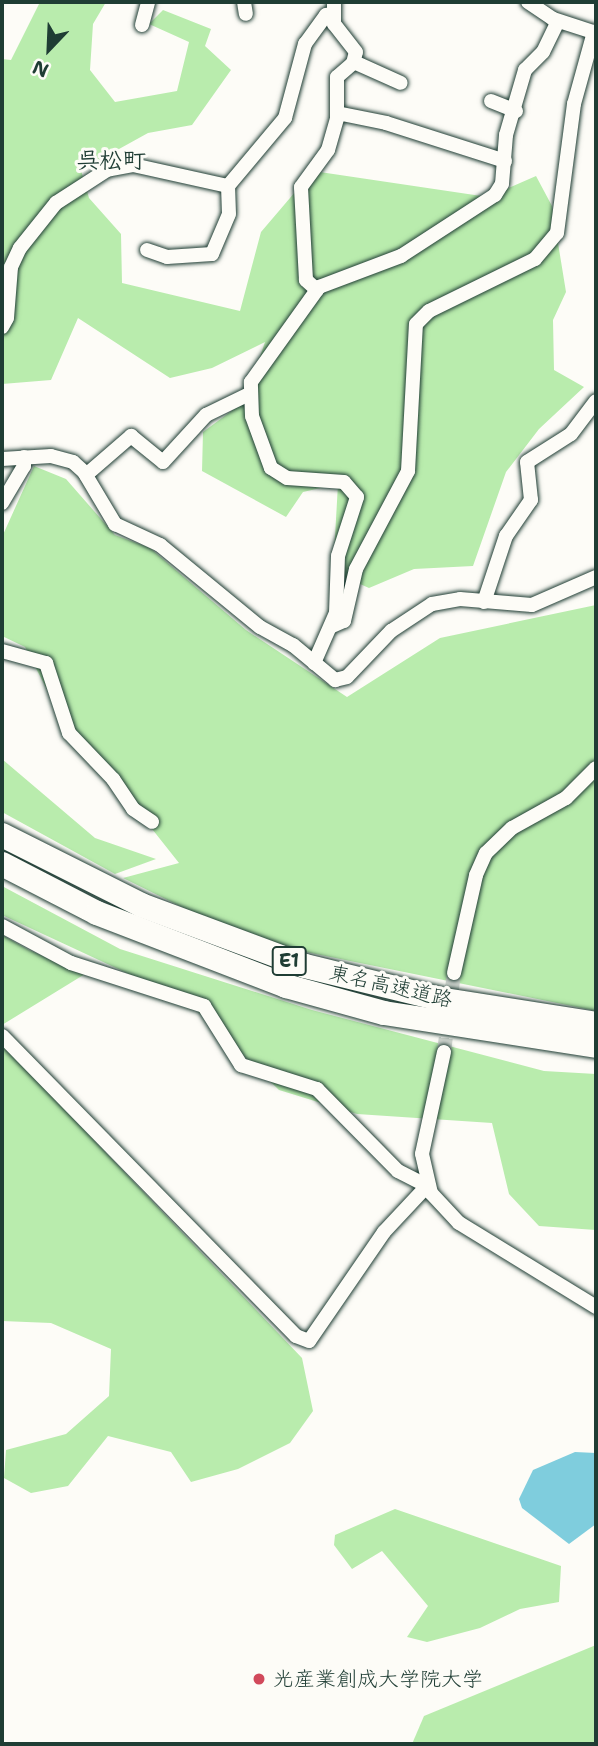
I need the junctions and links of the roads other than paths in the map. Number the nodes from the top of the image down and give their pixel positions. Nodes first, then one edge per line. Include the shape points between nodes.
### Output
1 (148, 2) edge
2 (528, 2) edge
3 (333, 8) edge
4 (558, 21) junction
5 (142, 25) dead end
6 (595, 33) edge
7 (354, 62) junction
8 (401, 83) dead end
9 (491, 100) dead end
10 (516, 111) junction
11 (337, 113) junction
12 (505, 161) junction
13 (228, 187) junction
14 (147, 250) dead end
15 (317, 290) junction
16 (2, 327) edge
17 (249, 394) junction
18 (595, 404) edge
19 (24, 457) junction
20 (2, 459) edge
21 (86, 475) junction
22 (2, 503) edge
23 (596, 577) edge
24 (484, 602) junction
25 (332, 626) junction
26 (2, 651) edge
27 (314, 663) junction
28 (596, 768) edge
29 (152, 822) dead end
30 (2, 835) edge
31 (2, 864) edge
32 (2, 926) edge
33 (454, 973) tunnel mouth
34 (596, 1024) edge
35 (2, 1036) edge
36 (596, 1046) edge
37 (444, 1052) tunnel mouth
38 (427, 1186) junction
39 (596, 1307) edge

1 - 5 street
2 - 4 street
3 - 7 street via 355,46
3 - 13 street via 305,44 285,118
4 - 6 street
4 - 10 street via 543,52 525,71
6 - 25 street via 573,104 557,233 535,259 429,311 416,324 408,471 356,569 344,621
7 - 8 street
7 - 11 street via 337,77
9 - 10 street
10 - 12 street via 506,135
11 - 12 street via 386,123
11 - 15 street via 328,150 302,187 306,280
12 - 15 street via 502,184 489,199 401,256 328,281
13 - 14 street via 229,214 212,254 167,257
13 - 16 street via 132,165 107,170 56,203 20,247 11,267 7,318
15 - 17 street via 255,375
17 - 21 street via 206,415 163,462 131,436
17 - 25 street via 265,457 276,473 293,479 344,482 357,497 338,556 338,604
18 - 24 street via 571,434 527,462 531,500 506,536
19 - 20 street
19 - 21 street via 66,459
19 - 22 street via 24,466
21 - 27 street via 115,524 160,545 260,627
23 - 24 street via 532,604
24 - 27 street via 450,600 423,608 391,631 343,679 331,678
25 - 27 street
26 - 29 street via 46,663 69,733 113,779 133,808
28 - 33 street via 566,798 502,835 486,853 476,875
30 - 34 highway, 東名高速道路 / E1 via 141,905 305,966 445,1000
31 - 36 highway, 東名高速道路 / E1 via 97,913 286,986 411,1018
32 - 38 street via 71,963 204,1006 241,1065 317,1090 398,1171
35 - 38 street via 296,1336 309,1341 384,1232
37 - 38 street via 423,1143
38 - 39 street via 451,1217

